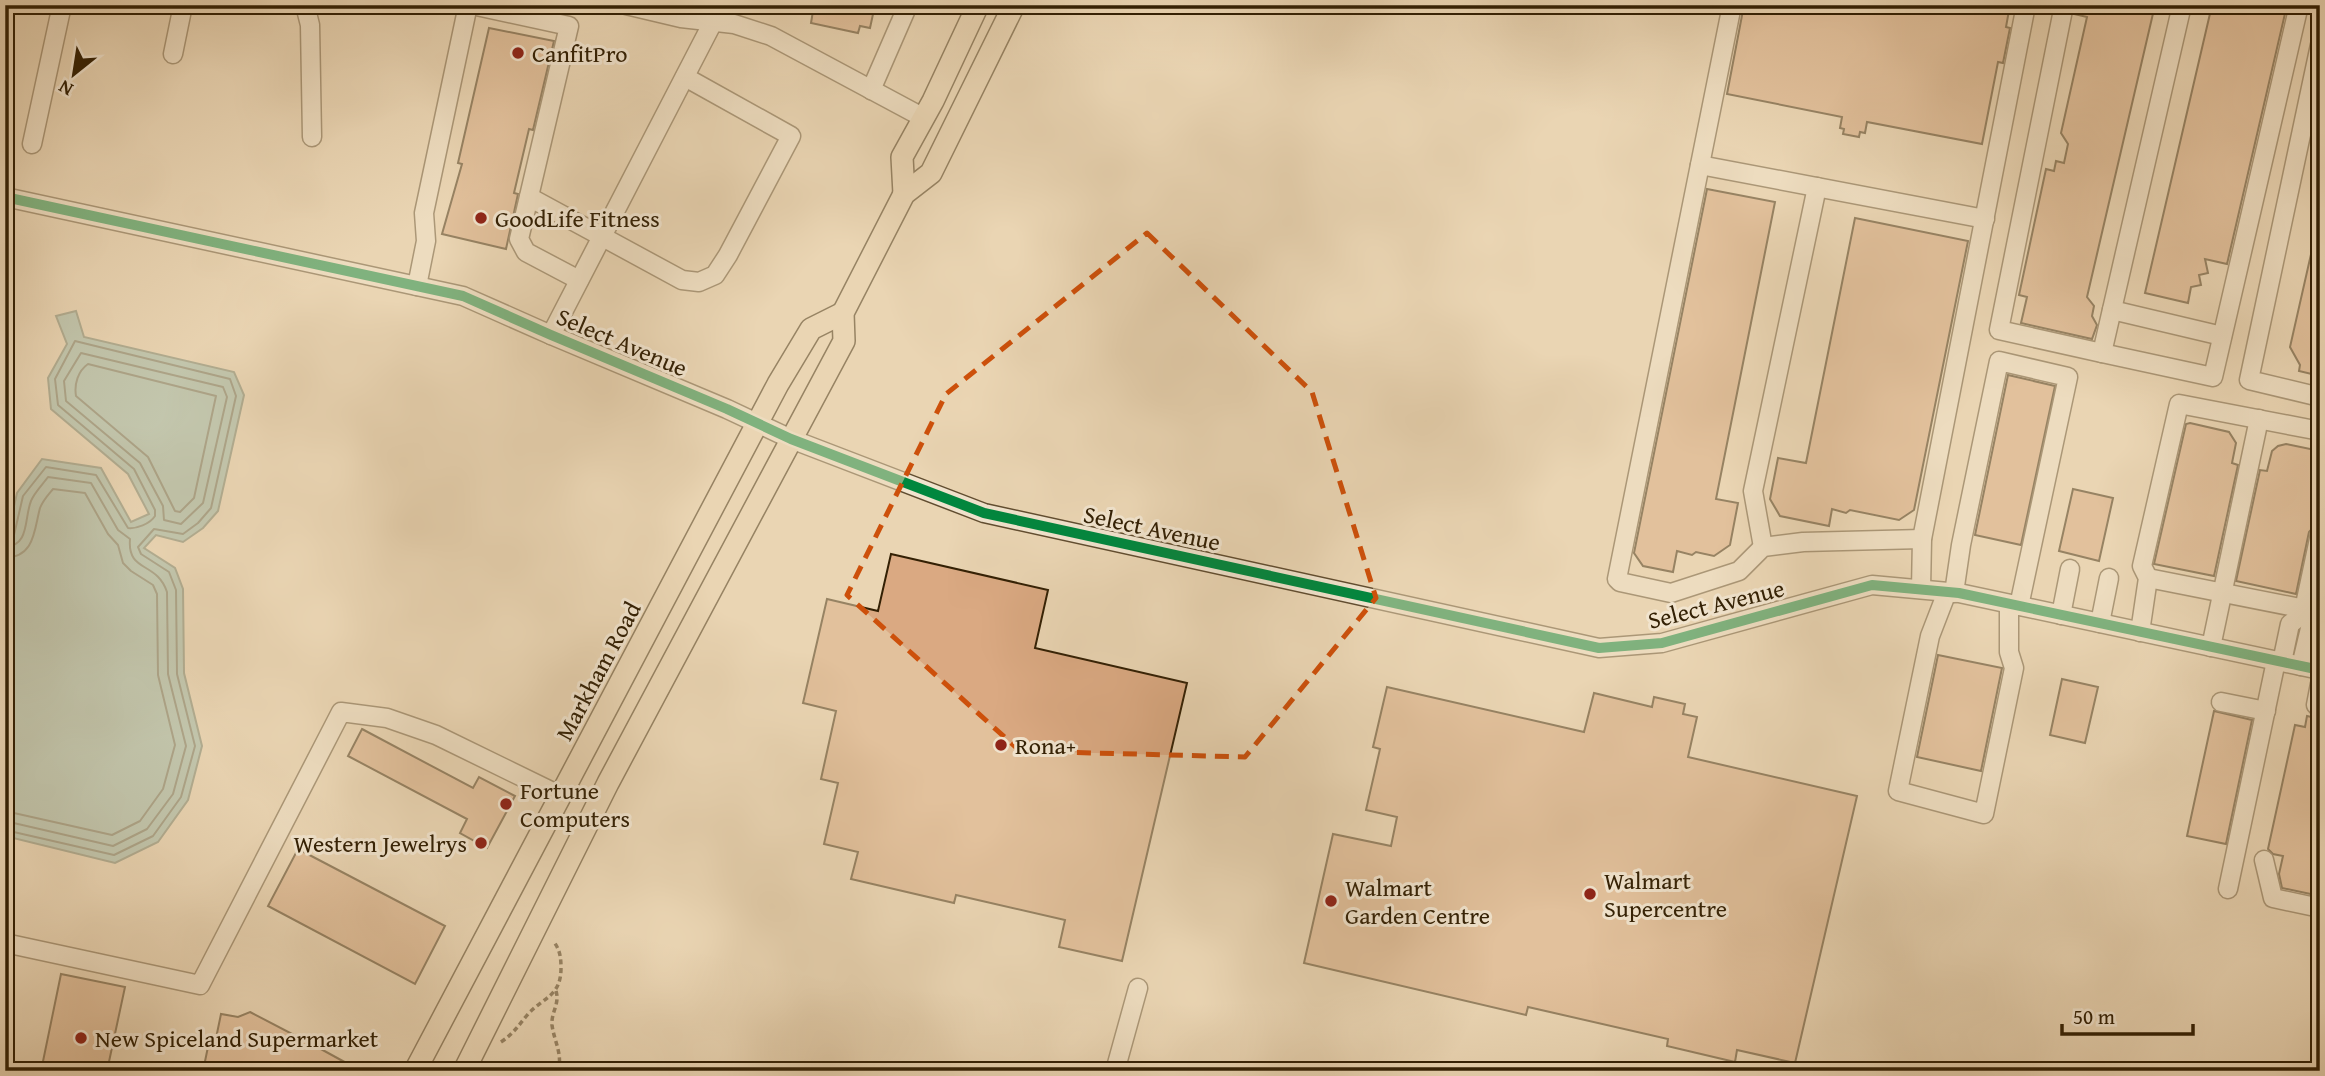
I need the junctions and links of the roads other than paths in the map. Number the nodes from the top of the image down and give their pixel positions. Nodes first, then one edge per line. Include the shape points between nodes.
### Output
1 (62, 5) edge
2 (183, 5) edge
3 (304, 5) edge
4 (470, 5) edge
5 (626, 5) edge
6 (908, 5) edge
7 (978, 5) edge
8 (1014, 5) edge
9 (1731, 5) edge
10 (2026, 5) edge
11 (2064, 5) edge
12 (2182, 5) edge
13 (2299, 5) edge
14 (652, 8) edge
15 (713, 22) junction
16 (2320, 45) edge
17 (173, 54) dead end
18 (685, 77) junction
19 (871, 90) junction
20 (924, 118) junction
21 (312, 137) dead end
22 (32, 144) dead end
23 (1700, 165) junction
24 (1817, 187) junction
25 (904, 194) junction
26 (5, 197) edge
27 (529, 197) junction
28 (1985, 219) junction
29 (602, 237) junction
30 (579, 280) junction
31 (417, 286) junction
32 (2112, 310) junction
33 (843, 313) junction
34 (551, 335) junction
35 (2222, 337) junction
36 (2102, 353) junction
37 (2320, 397) edge
38 (2259, 419) junction
39 (756, 423) junction
40 (2320, 431) edge
41 (791, 439) junction
42 (2320, 534) edge
43 (1922, 539) junction
44 (1763, 547) junction
45 (2070, 569) dead end
46 (2148, 578) junction
47 (2109, 579) dead end
48 (2320, 586) edge
49 (1921, 589) junction
50 (1950, 593) junction
51 (2222, 593) junction
52 (2014, 605) junction
53 (2313, 611) edge
54 (2061, 615) junction
55 (2100, 623) junction
56 (2140, 632) junction
57 (2211, 647) junction
58 (2279, 662) junction
59 (2301, 666) junction
60 (2320, 670) edge
61 (2320, 684) edge
62 (2221, 702) dead end
63 (2320, 706) edge
64 (2266, 711) junction
65 (561, 796) junction
66 (2264, 860) dead end
67 (2228, 889) dead end
68 (2320, 908) edge
69 (5, 943) edge
70 (1138, 988) dead end
71 (415, 1071) edge
72 (464, 1071) edge
73 (1115, 1071) edge

1 - 22 street
2 - 17 street
3 - 21 street via 310,25
4 - 27 street via 569,26
4 - 31 street via 424,214 426,241
5 - 14 street
6 - 19 street
7 - 20 main road
8 - 25 main road via 931,173
9 - 23 street
10 - 28 street
11 - 36 street via 1999,330
12 - 32 street
13 - 35 street
14 - 15 street
15 - 18 street
15 - 19 street via 771,36
16 - 37 street via 2249,380
18 - 29 street
18 - 29 street via 791,136 715,275 699,282 682,279
19 - 20 street
20 - 25 main road via 902,158
23 - 24 street
23 - 44 street via 1617,579 1671,593 1740,571
24 - 28 street
24 - 44 street via 1753,491
25 - 33 main road
26 - 31 street, Select Avenue
27 - 29 street
27 - 30 street via 519,239 526,252
28 - 43 street
29 - 30 street
30 - 34 street
31 - 34 street, Select Avenue via 463,296
32 - 35 street
32 - 36 street
33 - 39 main road, Markham Road via 811,329
33 - 41 main road via 845,341
34 - 39 street, Select Avenue
35 - 36 street via 2213,377
38 - 40 street
38 - 46 street via 2179,404 2142,566
38 - 51 street
39 - 41 street, Select Avenue
39 - 65 main road, Markham Road
41 - 49 street, Select Avenue via 984,513 1599,648 1662,643 1872,585
41 - 72 main road via 577,844
42 - 53 street
43 - 44 street
43 - 49 street
45 - 54 street
46 - 51 street
46 - 56 street
47 - 55 street
48 - 53 street
49 - 50 street, Select Avenue
50 - 52 street, Select Avenue
50 - 52 street via 1930,635 1898,791 1984,814 2014,668 2009,652
50 - 52 street via 1999,361 2068,377
51 - 53 street
51 - 57 street
52 - 54 street, Select Avenue
53 - 58 street via 2290,624
53 - 59 street
54 - 55 street, Select Avenue
55 - 56 street, Select Avenue
56 - 57 street, Select Avenue
57 - 58 street, Select Avenue
58 - 59 street, Select Avenue
58 - 64 street
59 - 60 street, Select Avenue
61 - 63 street via 2316,705
62 - 64 street
64 - 67 street
65 - 69 street via 436,735 387,719 341,712 200,985
65 - 71 main road, Markham Road
66 - 68 street via 2273,898
70 - 73 street

